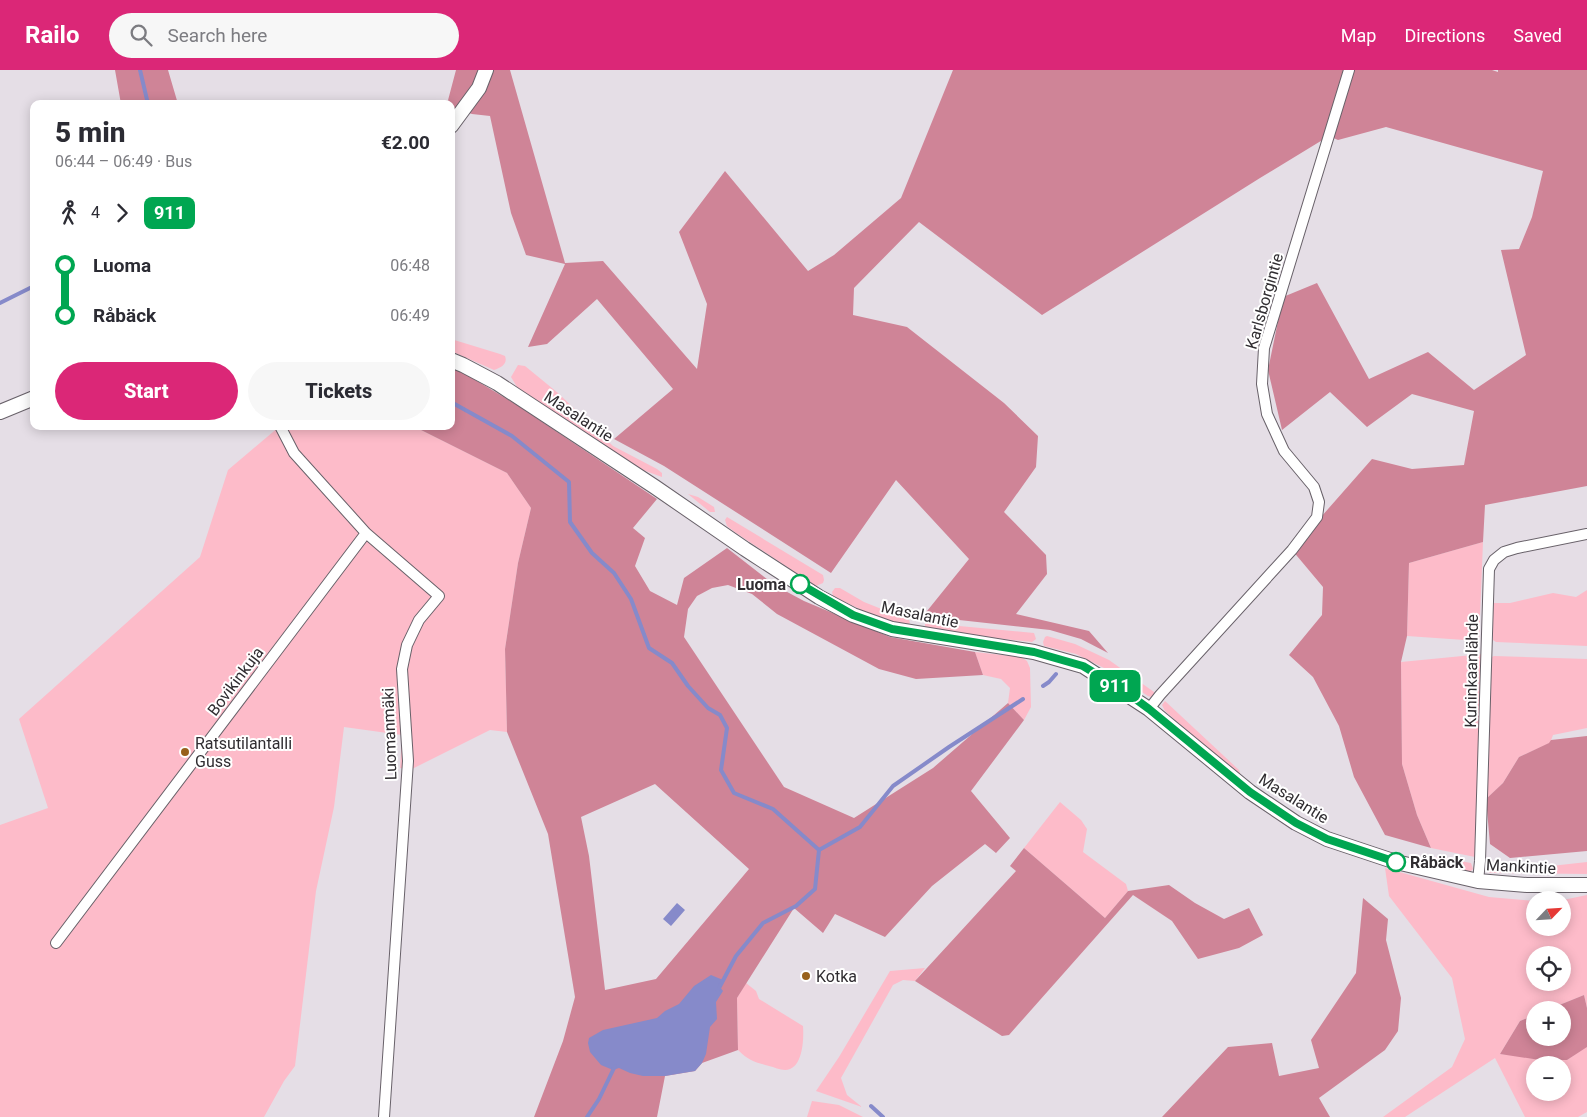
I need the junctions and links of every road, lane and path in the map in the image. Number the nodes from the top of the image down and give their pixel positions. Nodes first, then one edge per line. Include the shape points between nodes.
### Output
1 (486, 70) edge
2 (1349, 70) edge
3 (455, 121) edge
4 (455, 362) edge
5 (30, 400) edge
6 (0, 412) edge
7 (282, 430) edge
8 (366, 533) junction
9 (1587, 534) edge
10 (1149, 709) junction
11 (1396, 862) joint
12 (1478, 881) junction
13 (1587, 885) edge
14 (56, 942) dead end
15 (384, 1117) edge

1 - 3 street via 479,88
2 - 10 street, Karlsborgintie via 1264,348 1262,384 1266,414 1284,451 1314,487 1319,502 1317,517 1292,550
4 - 10 street, Masalantie via 497,383 745,549 853,615 892,629 1034,652 1083,666
5 - 6 street
7 - 8 street, Luomanmäki via 294,453
8 - 14 street, Bovikinkuja
8 - 15 street, Luomanmäki via 440,596 419,620 407,645 402,668 408,760
9 - 12 street, Kuninkaanlähde via 1504,552 1489,569
10 - 11 street, Masalantie via 1250,792 1296,823 1327,839
11 - 12 street, Mankintie
12 - 13 street, Mankintie

